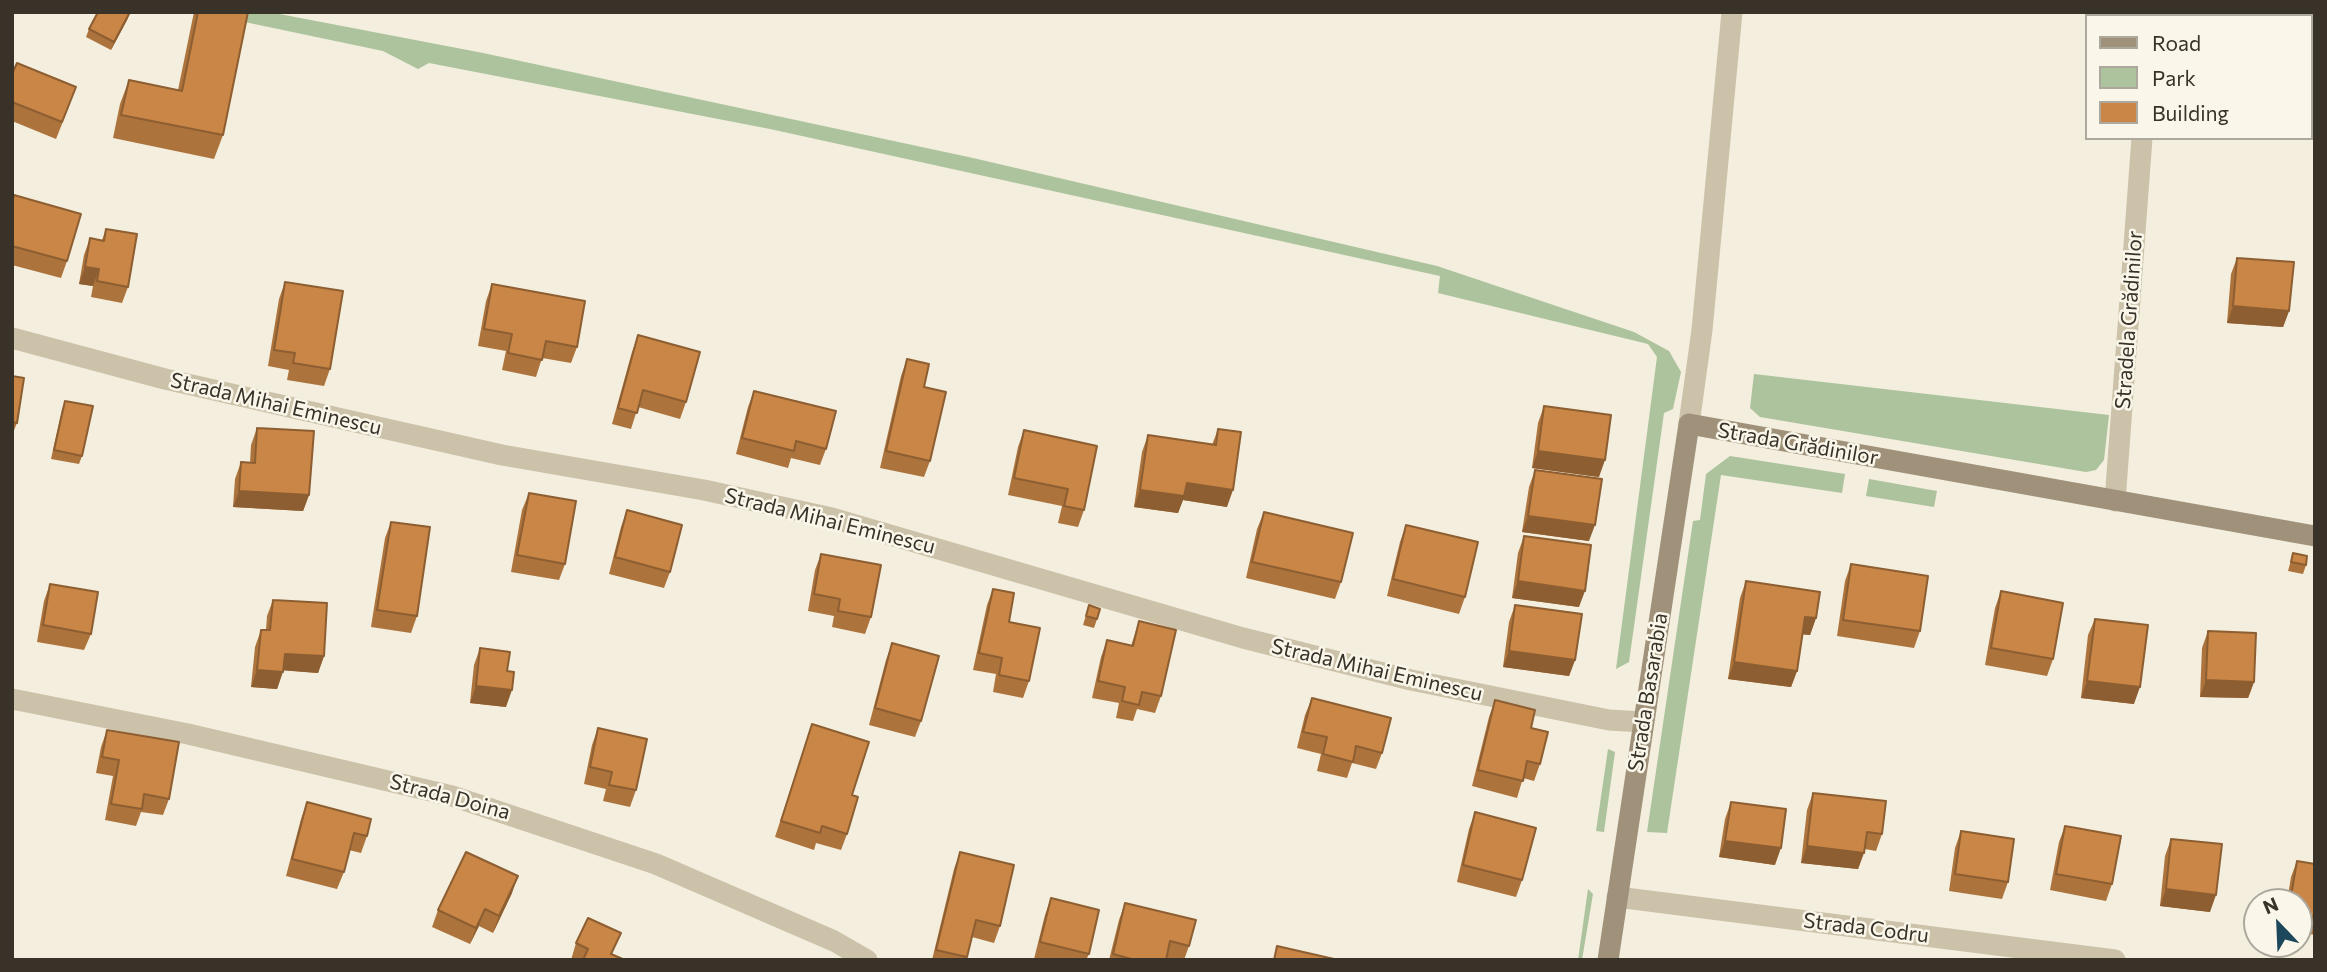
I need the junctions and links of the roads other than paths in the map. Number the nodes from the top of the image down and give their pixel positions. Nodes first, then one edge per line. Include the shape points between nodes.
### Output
1 (1732, 12) edge
2 (2142, 140) edge
3 (12, 338) edge
4 (1689, 424) junction
5 (2115, 501) junction
6 (2315, 536) edge
7 (12, 699) edge
8 (1643, 722) junction
9 (1617, 897) junction
10 (867, 960) edge
11 (1608, 960) edge
12 (2115, 960) edge

1 - 4 street, Strada Grădinilor
2 - 5 street, Stradela Grădinilor
3 - 8 street, Strada Mihai Eminescu via 165,379 502,455 704,490 832,518 1243,638 1411,680 1609,720
4 - 5 street, Strada Grădinilor
4 - 8 street, Strada Basarabia
5 - 6 street, Strada Grădinilor
7 - 10 street, Strada Doina via 303,761 502,811 656,864 834,941
8 - 9 street, Strada Basarabia
9 - 11 street, Strada Basarabia
9 - 12 street, Strada Codru

